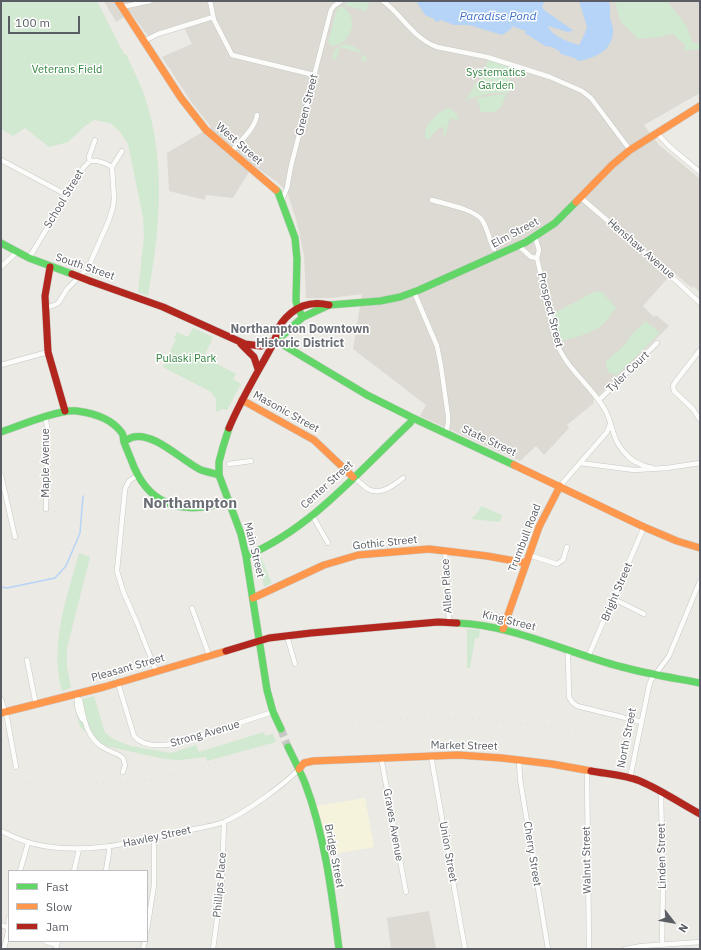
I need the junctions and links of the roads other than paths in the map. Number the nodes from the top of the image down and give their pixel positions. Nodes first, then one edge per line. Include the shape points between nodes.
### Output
1 (150, 1) edge
2 (210, 1) edge
3 (329, 1) edge
4 (341, 1) edge
5 (383, 1) edge
6 (120, 4) edge
7 (332, 9) junction
8 (213, 17) junction
9 (144, 41) junction
10 (314, 75) junction
11 (700, 106) edge
12 (257, 115) dead end
13 (656, 132) junction
14 (96, 140) dead end
15 (630, 150) junction
16 (122, 151) dead end
17 (231, 152) junction
18 (1, 160) edge
19 (90, 161) junction
20 (112, 167) junction
21 (700, 172) edge
22 (67, 195) junction
23 (580, 197) junction
24 (282, 200) junction
25 (432, 200) dead end
26 (535, 238) junction
27 (1, 243) edge
28 (519, 246) junction
29 (494, 249) dead end
30 (18, 252) junction
31 (29, 258) junction
32 (537, 258) junction
33 (1, 267) edge
34 (50, 267) junction
35 (414, 292) junction
36 (700, 303) edge
37 (329, 305) junction
38 (46, 308) junction
39 (298, 309) junction
40 (303, 317) junction
41 (275, 340) junction
42 (237, 341) junction
43 (657, 343) dead end
44 (700, 350) edge
45 (48, 352) junction
46 (1, 365) edge
47 (258, 369) junction
48 (242, 400) junction
49 (599, 400) junction
50 (66, 411) junction
51 (45, 417) junction
52 (413, 418) junction
53 (700, 420) edge
54 (610, 424) junction
55 (1, 432) edge
56 (446, 433) junction
57 (124, 442) junction
58 (251, 461) dead end
59 (700, 462) edge
60 (580, 463) junction
61 (229, 464) dead end
62 (653, 468) junction
63 (1, 475) edge
64 (219, 475) junction
65 (138, 476) junction
66 (353, 477) junction
67 (403, 478) dead end
68 (560, 486) junction
69 (228, 502) junction
70 (46, 509) dead end
71 (312, 515) junction
72 (644, 527) junction
73 (15, 537) dead end
74 (328, 543) dead end
75 (567, 547) dead end
76 (700, 548) edge
77 (445, 550) junction
78 (529, 555) junction
79 (246, 556) junction
80 (526, 563) junction
81 (700, 581) edge
82 (253, 598) junction
83 (614, 599) junction
84 (192, 608) dead end
85 (644, 614) dead end
86 (449, 622) junction
87 (503, 629) junction
88 (287, 636) junction
89 (260, 640) junction
90 (569, 650) junction
91 (209, 655) junction
92 (588, 657) junction
93 (27, 660) dead end
94 (295, 664) dead end
95 (156, 671) junction
96 (655, 674) junction
97 (118, 682) junction
98 (700, 683) edge
99 (77, 696) junction
100 (1, 699) edge
101 (36, 705) junction
102 (3, 712) edge
103 (274, 712) junction
104 (642, 722) junction
105 (281, 729) tunnel mouth
106 (288, 747) tunnel mouth
107 (431, 756) junction
108 (381, 758) junction
109 (518, 760) junction
110 (16, 767) dead end
111 (299, 769) junction
112 (587, 770) junction
113 (123, 772) dead end
114 (630, 778) junction
115 (663, 792) junction
116 (700, 814) edge
117 (224, 822) junction
118 (1, 831) edge
119 (154, 838) junction
120 (28, 843) junction
121 (109, 846) junction
122 (79, 849) junction
123 (20, 870) edge
124 (74, 870) edge
125 (106, 870) edge
126 (406, 892) dead end
127 (148, 924) edge
128 (8, 932) edge
129 (700, 942) edge
130 (662, 945) junction
131 (4, 949) edge
132 (213, 949) edge
133 (339, 949) edge
134 (465, 949) edge
135 (548, 949) edge
136 (588, 949) edge
137 (625, 949) edge

1 - 6 street
2 - 8 street
3 - 7 street
4 - 7 street, Green Street
5 - 15 street via 429,44 500,61 556,79 582,91 591,98
6 - 9 main road, West Street
7 - 10 street, Green Street
8 - 9 street via 158,34
8 - 10 street via 232,55
9 - 17 main road, West Street via 196,118
10 - 24 street, Green Street
11 - 13 main road, Elm Street
12 - 17 street via 252,127
13 - 15 main road, Elm Street
13 - 21 street
14 - 19 street, School Street via 89,157
15 - 23 main road, Elm Street
16 - 20 street
17 - 24 main road, West Street via 273,187
18 - 22 street
19 - 20 street via 105,163
19 - 22 street, School Street
20 - 38 street via 113,207 110,220 88,268 57,304
22 - 31 street, School Street
23 - 26 main road, Elm Street via 555,223
23 - 36 street, Henshaw Avenue
24 - 39 main road, West Street via 295,238
25 - 29 street via 466,210 480,218
26 - 28 main road, Elm Street
26 - 32 street, Prospect Street via 539,250
27 - 30 main road, South Street
28 - 32 street, Prospect Street via 531,257
28 - 35 main road, Elm Street
30 - 31 main road, South Street
30 - 33 street
31 - 34 main road, South Street
32 - 49 street, Prospect Street via 557,345 568,364
34 - 38 main road
34 - 42 main road, South Street, bridge via 163,307
35 - 37 main road, Elm Street via 388,300
35 - 56 street via 440,359 448,416
37 - 39 main road, Elm Street via 322,303
37 - 40 main road, Elm Street
38 - 45 main road
39 - 40 main road, West Street
39 - 41 main road, Main Street via 290,313 284,321 277,331
40 - 41 main road, Main Street
41 - 42 main road via 258,346
41 - 47 main road, Main Street
41 - 52 main road, State Street via 366,395
42 - 47 main road via 252,354
43 - 49 street, Tyler Court
44 - 53 street via 673,386 674,391
45 - 46 street
45 - 50 main road
47 - 48 main road, Main Street
48 - 64 main road, Main Street via 224,442 219,461
48 - 66 main road, Masonic Street via 314,440
49 - 54 street, Prospect Street via 609,417
50 - 51 main road
50 - 57 main road via 85,412 105,418 123,435
51 - 55 main road
51 - 70 street, Maple Avenue
52 - 56 main road, State Street
52 - 66 main road, Center Street
54 - 60 street, Trumbull Road via 607,432
54 - 62 street, Prospect Street via 616,441 626,455 640,465
56 - 68 main road, State Street
57 - 64 main road via 136,437 147,438 198,468
57 - 65 main road
58 - 61 street
59 - 62 street, Prospect Street
60 - 62 street, Prospect Street via 634,470
60 - 68 street, Trumbull Road
63 - 73 street
64 - 69 main road, Main Street
65 - 69 main road via 158,500 177,507 215,507
65 - 95 street via 128,481 125,489 116,571
66 - 67 street via 373,491 387,489
66 - 71 main road, Center Street
68 - 72 main road, State Street
68 - 78 main road, Trumbull Road via 542,521
69 - 79 main road, Main Street via 241,534
71 - 74 street
71 - 79 main road, Center Street via 279,539
72 - 76 main road, State Street
72 - 83 street, Bright Street
75 - 78 street via 563,560 557,564
77 - 80 main road, Gothic Street
77 - 82 main road, Gothic Street via 358,555 324,565
77 - 86 street, Allen Place
78 - 80 main road, Trumbull Road
79 - 82 main road, Main Street
80 - 87 main road, Trumbull Road
81 - 96 street, North Street via 668,656
82 - 89 main road, Main Street
83 - 85 street
83 - 92 street, Bright Street
84 - 91 street
86 - 87 main road, King Street
86 - 88 main road, King Street
87 - 90 main road, King Street
88 - 89 main road, King Street
88 - 94 street
89 - 91 main road, Pleasant Street
89 - 103 main road, Main Street
90 - 92 main road, King Street
90 - 104 street via 569,697 572,702 577,706
91 - 95 main road, Pleasant Street
92 - 96 main road, King Street
93 - 101 street
95 - 97 main road, Pleasant Street
96 - 98 main road, King Street
96 - 104 street, North Street via 648,690
97 - 99 main road, Pleasant Street
97 - 103 street, Strong Avenue via 132,733 136,739 147,744 170,745
99 - 101 main road, Pleasant Street
99 - 113 street via 83,720 90,734 98,744 123,758 126,765
100 - 102 street
101 - 102 main road, Pleasant Street
102 - 110 street via 7,718
103 - 105 main road, Main Street
104 - 114 street, North Street
106 - 111 main road
107 - 108 main road, Market Street
107 - 109 main road, Market Street via 458,755
107 - 134 street, Union Street
108 - 111 main road, Market Street via 313,761 304,763
108 - 126 street, Graves Avenue
109 - 112 main road, Market Street
109 - 135 street, Cherry Street
111 - 117 street, Hawley Street via 268,795
111 - 133 main road, Bridge Street via 309,795 323,849
112 - 114 main road, Market Street
112 - 136 street, Walnut Street
114 - 115 main road, North Street
115 - 116 main road, North Street
115 - 130 street, Linden Street
117 - 119 street, Hawley Street
117 - 132 street, Phillips Place via 222,882
118 - 120 street, Hawley Street
119 - 121 street, Hawley Street
119 - 127 street via 154,885
120 - 122 street, Hawley Street via 53,848
120 - 123 street
121 - 122 street, Hawley Street
121 - 125 street
122 - 124 street
128 - 131 street
129 - 130 street
130 - 137 street

